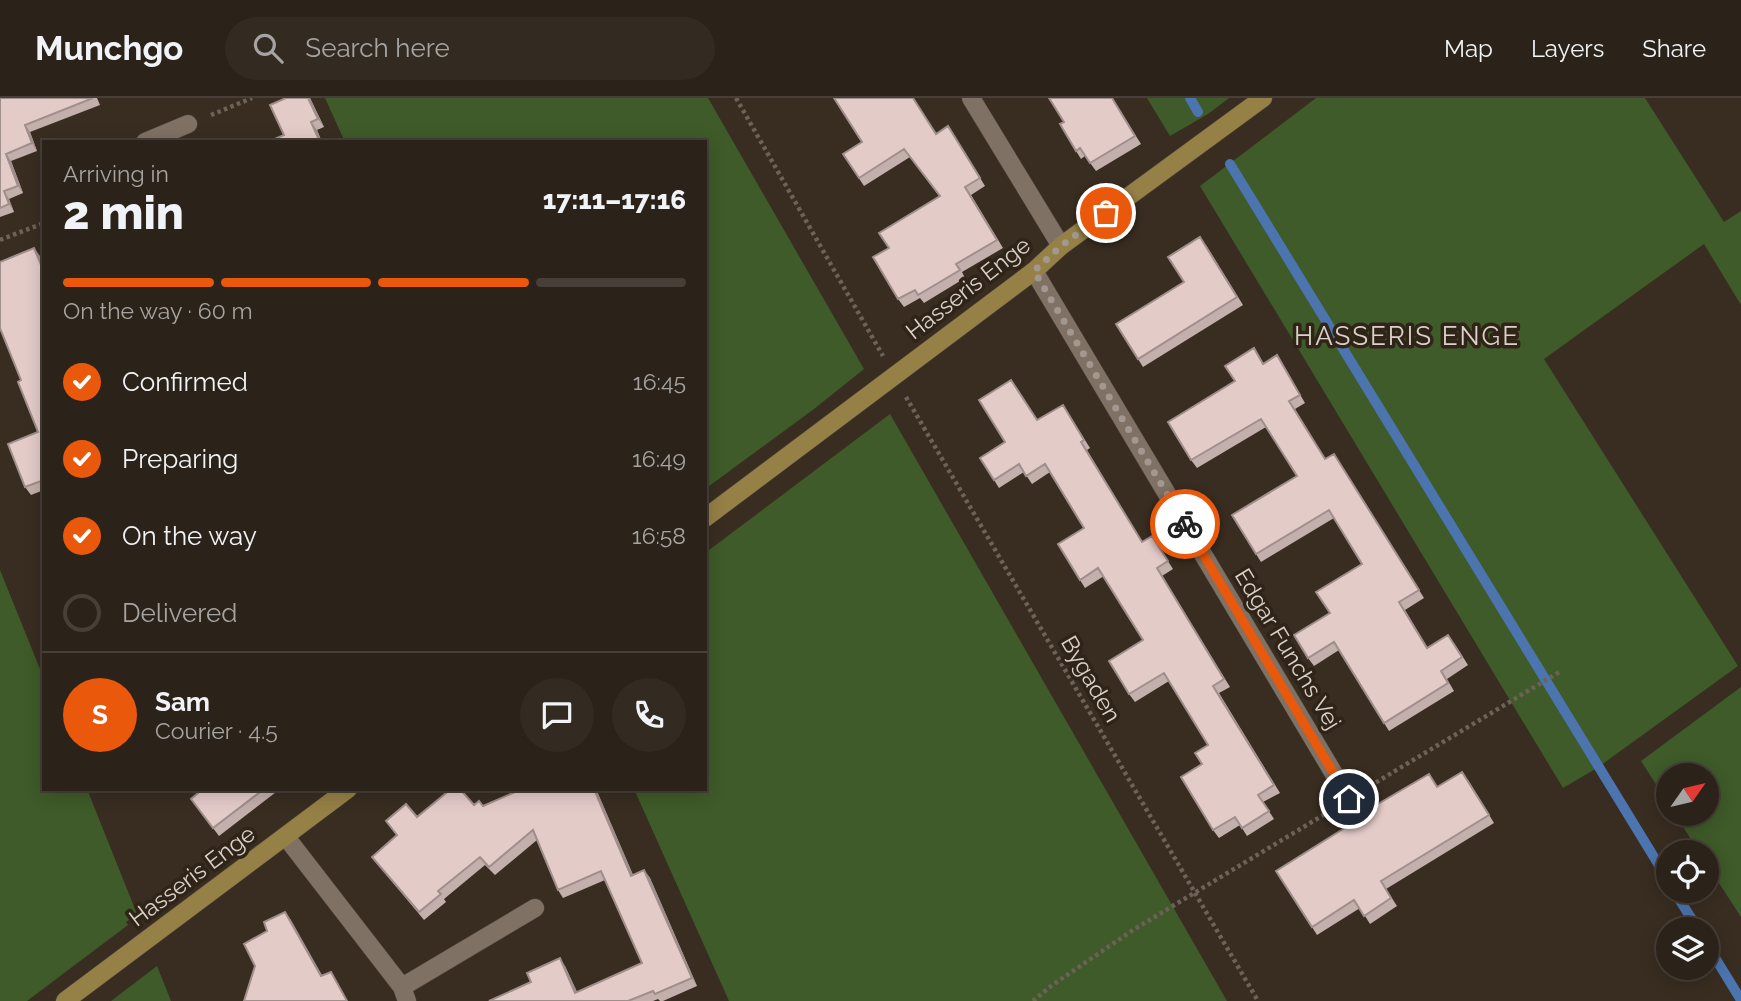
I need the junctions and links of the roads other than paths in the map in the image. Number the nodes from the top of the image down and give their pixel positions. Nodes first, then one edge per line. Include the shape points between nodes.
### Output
1 (971, 98) edge
2 (1263, 98) edge
3 (188, 124) road end
4 (150, 140) edge
5 (1061, 246) junction
6 (1034, 271) junction
7 (707, 516) edge
8 (345, 791) edge
9 (1349, 799) road end
10 (286, 837) junction
11 (535, 908) dead end
12 (404, 994) edge
13 (65, 1001) edge

1 - 5 street
2 - 5 street, Hasseris Enge
3 - 4 street
5 - 6 street, Hasseris Enge
6 - 7 street, Hasseris Enge
6 - 9 street, Edgar Funchs Vej
8 - 10 street, Hasseris Enge
10 - 12 street
10 - 13 street, Hasseris Enge
11 - 12 street

